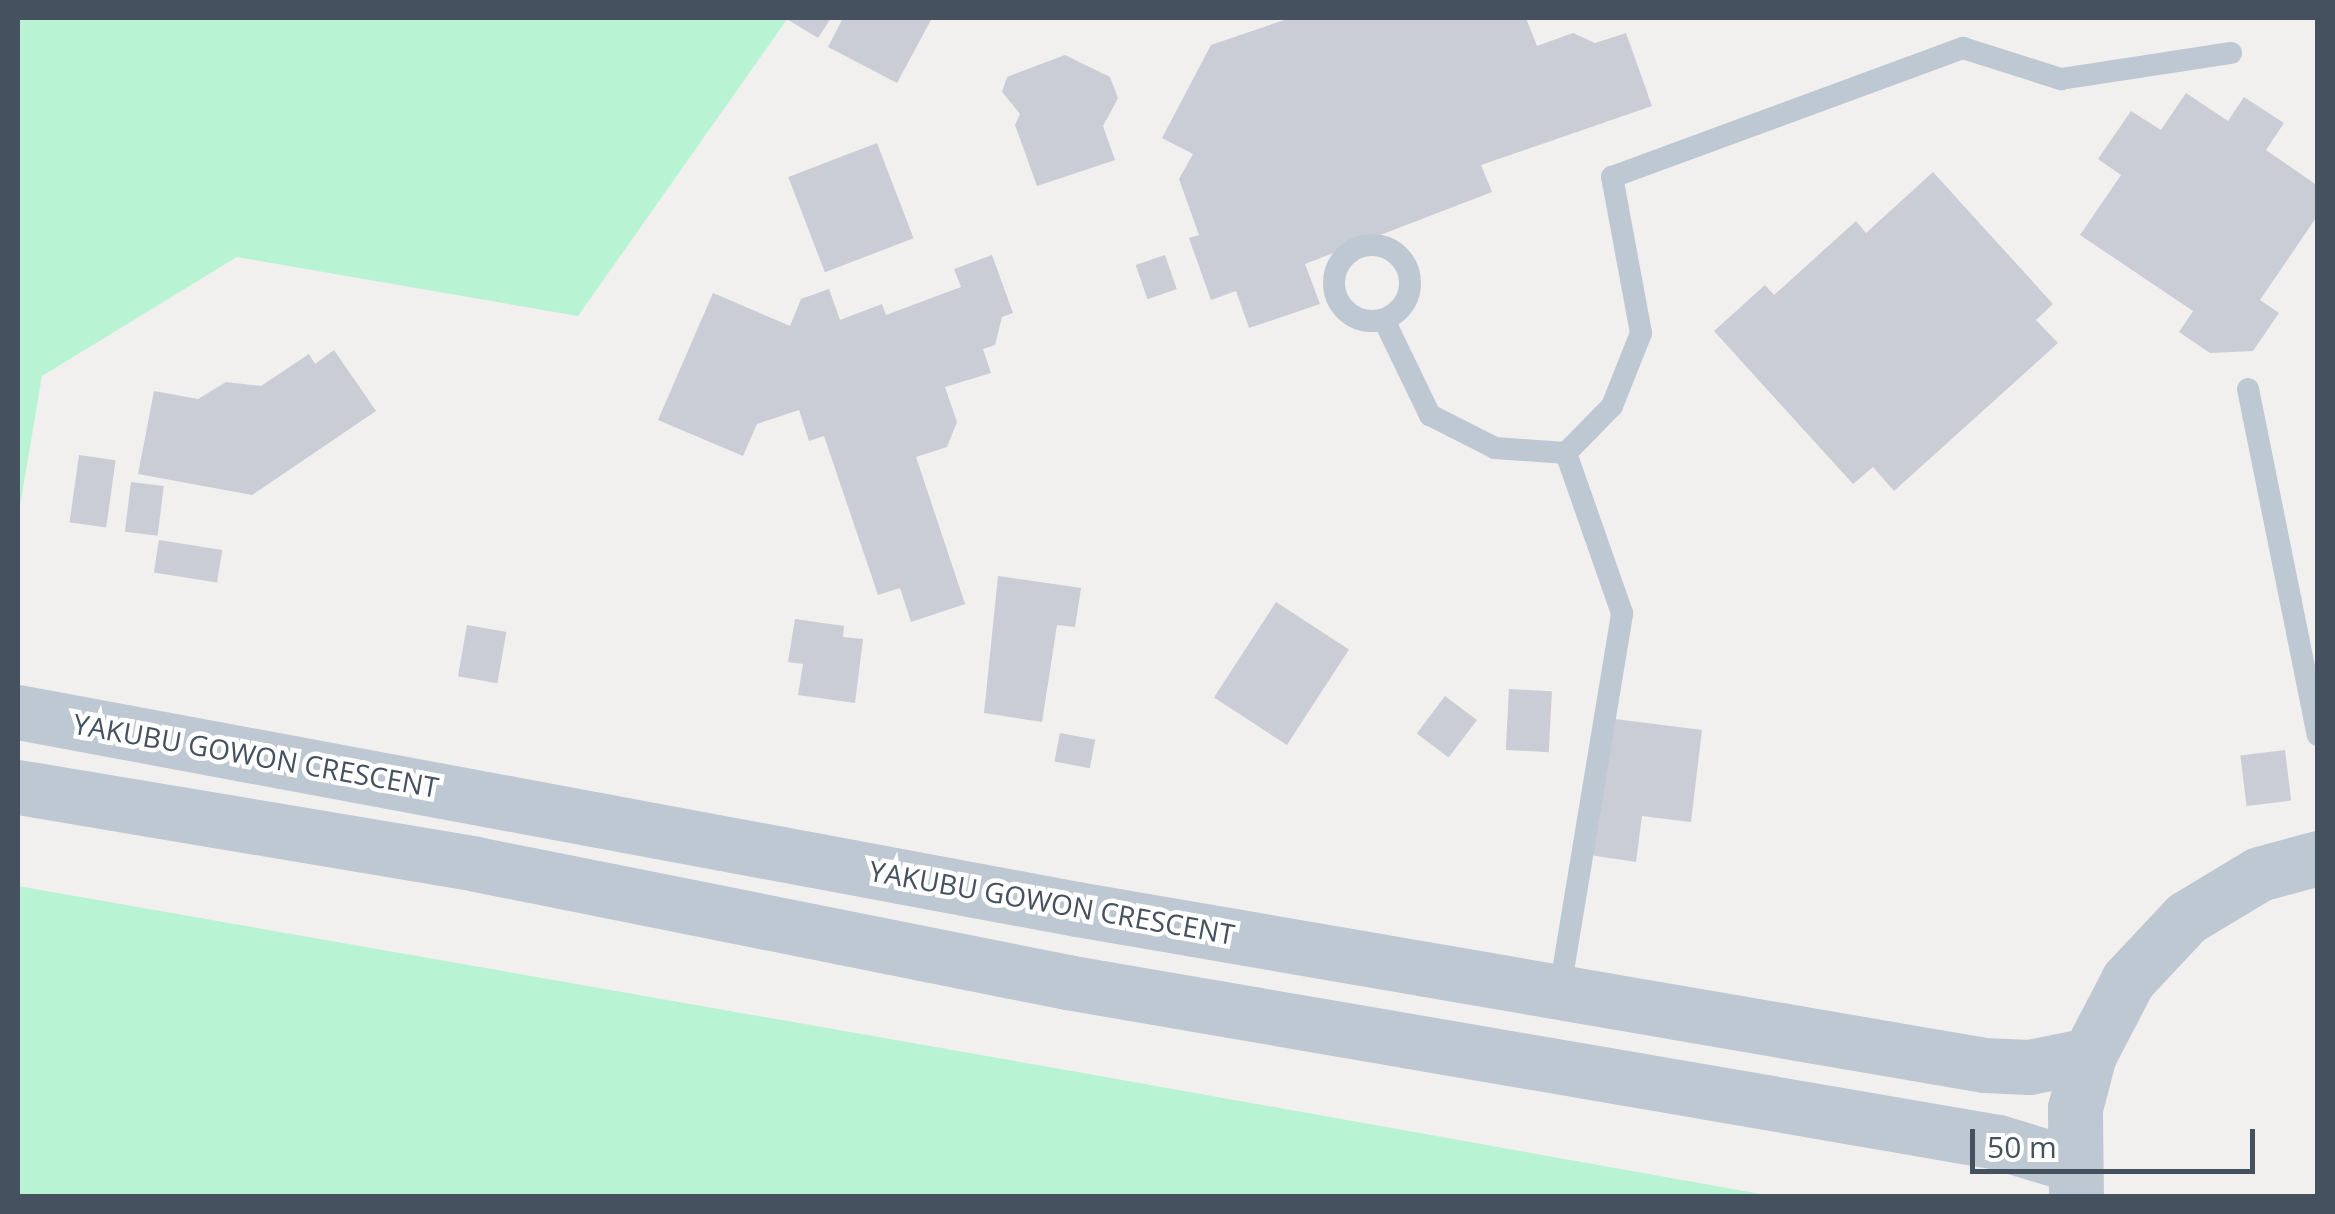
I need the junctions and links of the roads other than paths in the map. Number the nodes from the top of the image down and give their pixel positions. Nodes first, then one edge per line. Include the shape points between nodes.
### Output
1 (2231, 53) dead end
2 (1384, 320) dead end
3 (2248, 389) dead end
4 (1566, 454) junction
5 (18, 712) edge
6 (2318, 735) edge
7 (18, 787) edge
8 (2318, 858) edge
9 (1560, 989) junction
10 (2090, 1055) junction
11 (2074, 1180) edge

1 - 4 lane via 2061,79 1962,48 1612,177 1641,333 1612,406
2 - 4 lane via 1430,415 1495,448
3 - 6 lane
4 - 9 lane via 1622,613
5 - 9 street, YAKUBU GOWON CRESCENT via 1076,909
7 - 11 street via 476,864 1086,985 1998,1142
8 - 10 street via 2259,874 2186,918 2128,980
9 - 10 street, YAKUBU GOWON CRESCENT via 1984,1065 2029,1067
10 - 11 street via 2075,1108

